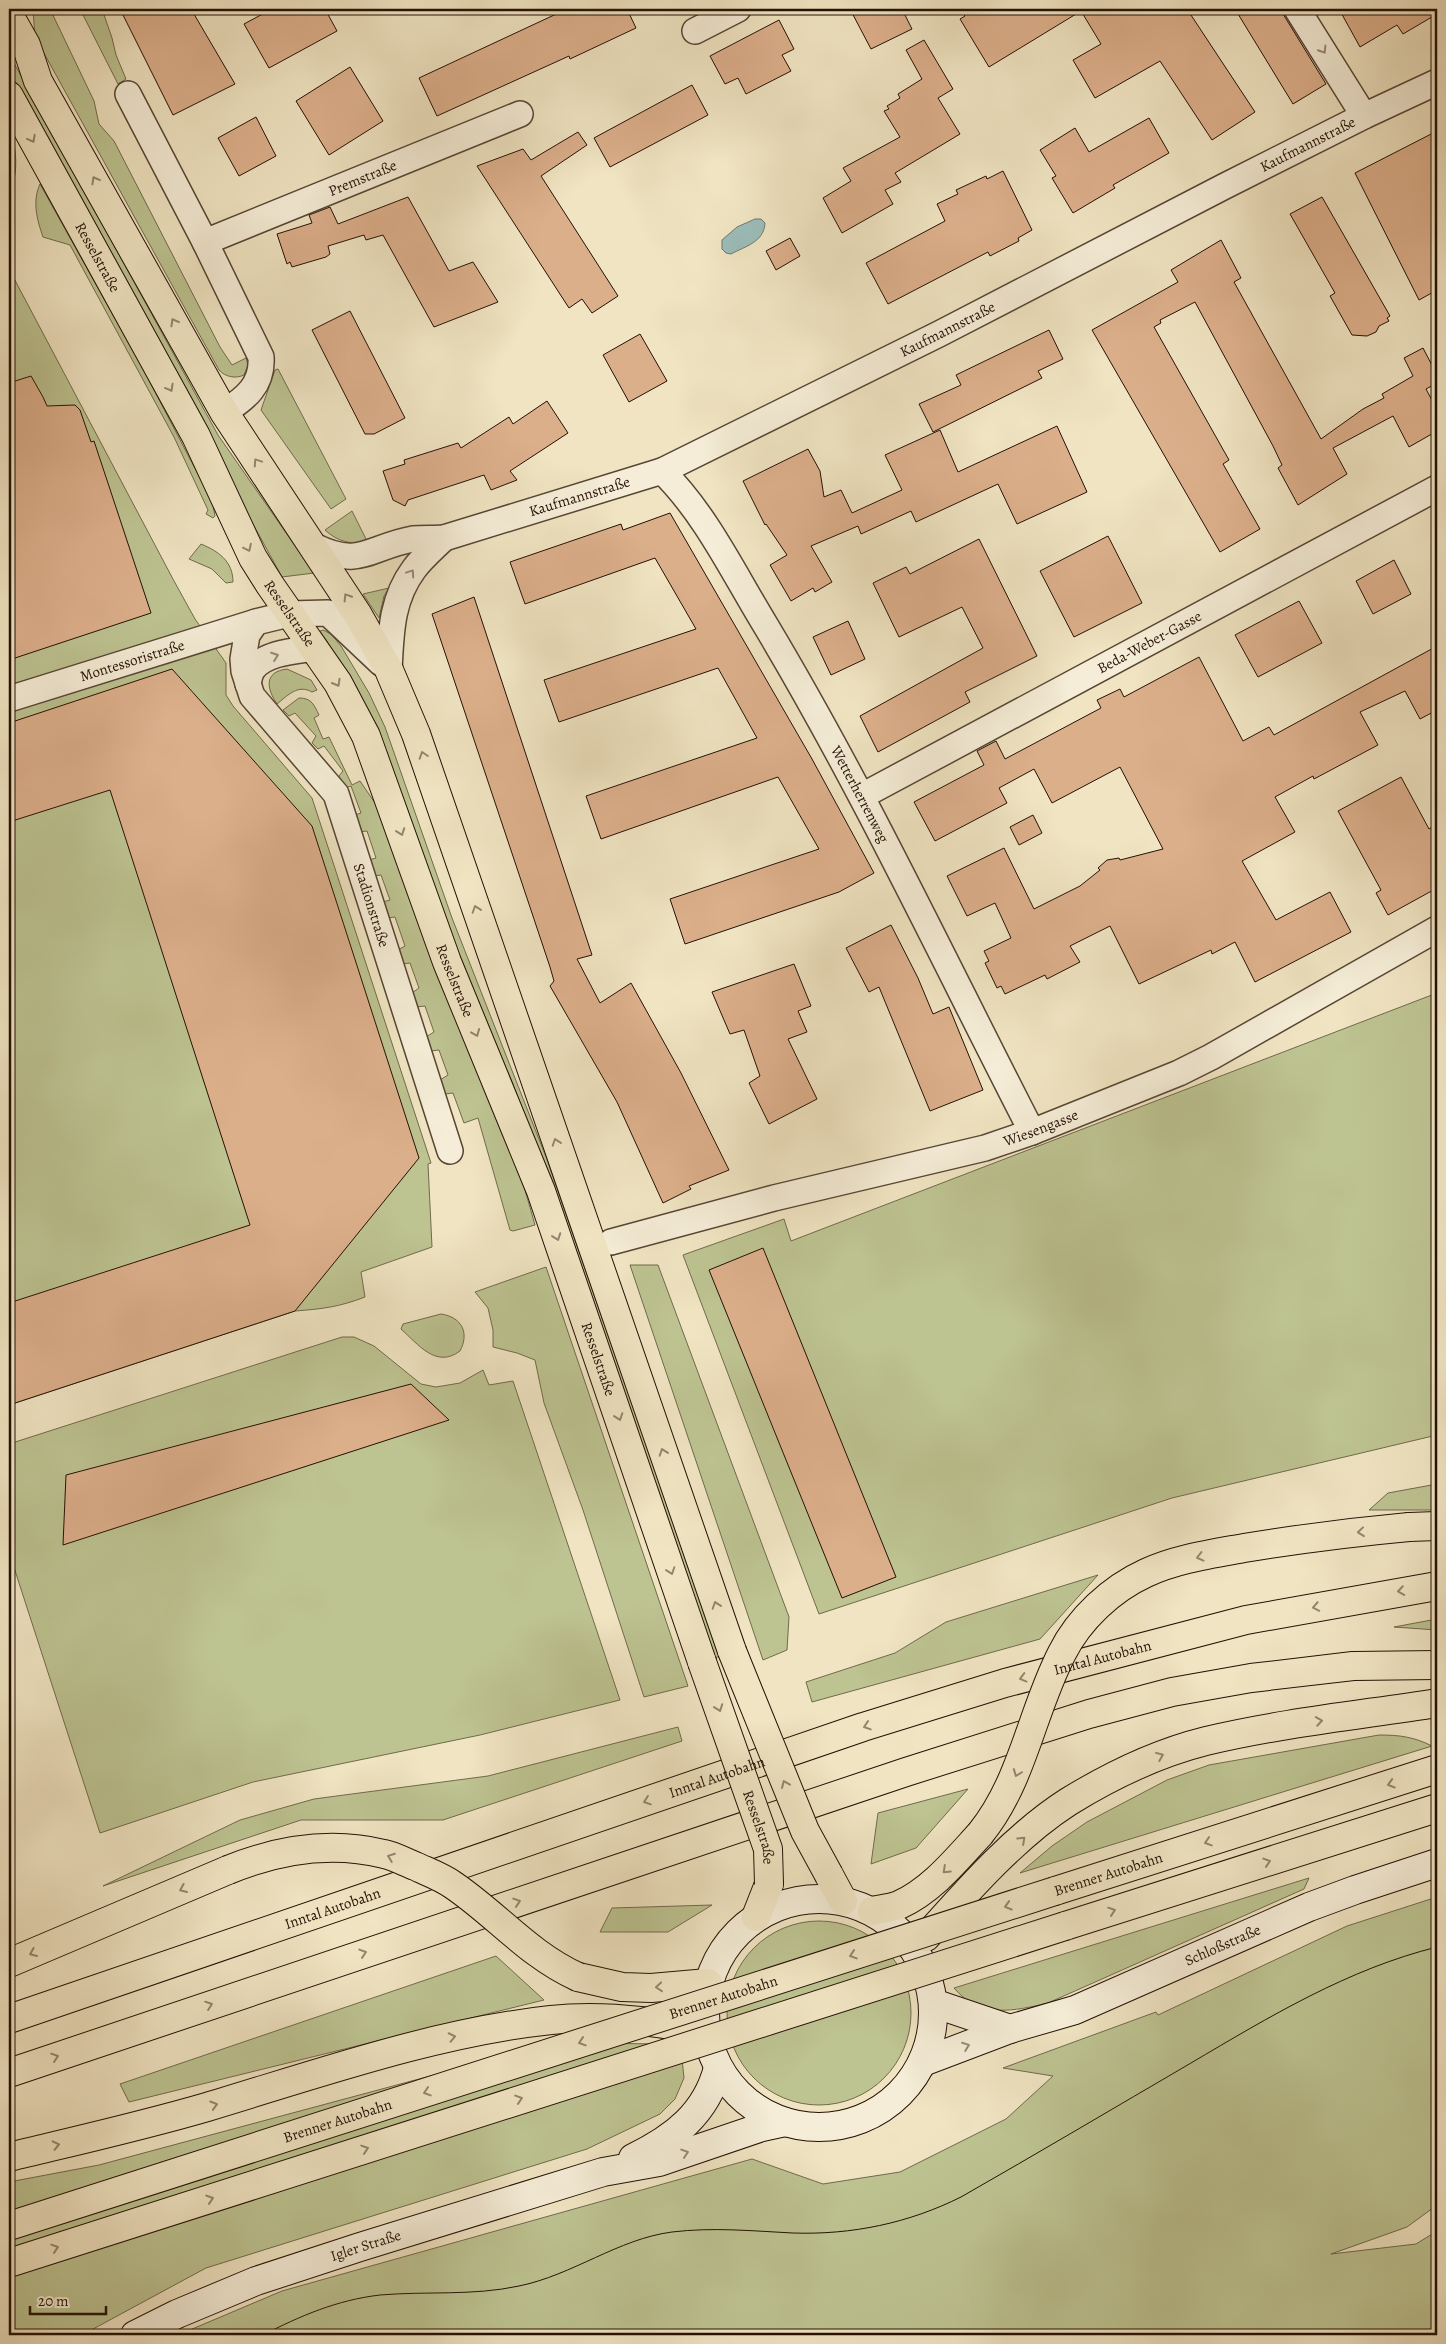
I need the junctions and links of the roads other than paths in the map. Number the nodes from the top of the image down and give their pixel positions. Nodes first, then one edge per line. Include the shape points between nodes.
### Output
1 (738, 9) edge
2 (1297, 9) edge
3 (9, 15) edge
4 (695, 31) dead end
5 (1437, 82) edge
6 (128, 94) dead end
7 (9, 96) edge
8 (520, 114) dead end
9 (1364, 116) junction
10 (205, 242) junction
11 (224, 412) junction
12 (662, 471) junction
13 (1437, 488) edge
14 (444, 538) junction
15 (314, 546) junction
16 (290, 614) junction
17 (256, 622) junction
18 (315, 648) junction
19 (389, 670) junction
20 (248, 684) junction
21 (9, 699) edge
22 (862, 796) junction
23 (1437, 930) edge
24 (1032, 1132) junction
25 (450, 1151) dead end
26 (611, 1242) dead end
27 (1437, 1526) edge
28 (1437, 1586) edge
29 (1437, 1666) edge
30 (1437, 1703) edge
31 (1437, 1769) edge
32 (1437, 1808) edge
33 (1437, 1863) edge
34 (843, 1901) junction
35 (872, 1911) junction
36 (756, 1917) junction
37 (915, 1950) junction
38 (9, 1963) edge
39 (708, 1983) junction
40 (933, 2003) junction
41 (9, 2019) edge
42 (1010, 2029) junction
43 (705, 2031) junction
44 (923, 2062) junction
45 (718, 2068) junction
46 (9, 2073) edge
47 (785, 2122) junction
48 (9, 2157) edge
49 (603, 2172) junction
50 (9, 2226) edge
51 (9, 2263) edge
52 (135, 2335) edge

1 - 4 street
2 -> 9 street
11 -> 3 main road, Resselstraße via 38,81 26,46
5 - 9 street, Kaufmannstraße
6 - 10 street
7 -> 16 main road, Resselstraße via 196,436 253,558
8 - 10 street, Premstraße
9 - 12 street, Kaufmannstraße via 939,334
10 - 11 street via 261,358 261,372 253,390
15 -> 11 main road, Resselstraße
12 - 14 street, Kaufmannstraße
12 - 22 street, Wetterherrenweg via 700,517
13 - 22 street, Beda-Weber-Gasse
14 - 15 street via 413,540 348,557 332,555
19 -> 14 street via 393,614 400,591 414,568
19 -> 15 main road, Resselstraße
16 - 17 street
16 - 18 main road, Resselstraße
16 - 19 street via 328,613
17 - 20 street, Stadionstraße via 244,646 244,671
17 - 21 street, Montessoristraße
20 -> 18 street via 252,670 263,661
18 -> 36 main road, Resselstraße, bridge via 366,736 447,962 541,1191 575,1288 768,1849 769,1884
34 -> 19 main road, Resselstraße, bridge via 804,1831 732,1651 416,734
20 - 25 street, Stadionstraße via 252,696 336,794
22 - 24 street, Wetterherrenweg
23 - 24 street, Wiesengasse via 1211,1058
24 - 26 street, Wiesengasse via 986,1148 774,1198
27 -> 35 main road, bridge via 1310,1537 1211,1554 1145,1574 1119,1589 1095,1608 1062,1652 1014,1781 980,1834 922,1892 898,1905
28 -> 41 main road, Inntal Autobahn via 1246,1620 1005,1683 863,1727
46 -> 29 main road via 887,1778 1089,1714 1172,1692 1251,1678 1353,1666
37 -> 30 main road via 962,1898 1034,1829 1067,1803 1134,1767 1206,1741
31 -> 50 main road, Brenner Autobahn, bridge
51 -> 32 main road, bridge
33 - 42 main road, Schloßstraße via 1309,1907 1076,2010
34 - 35 main road
34 - 36 main road via 813,1898 783,1904
35 - 37 main road via 896,1928
36 - 39 main road via 728,1942
37 - 40 main road via 928,1975
39 -> 38 main road, bridge via 651,1988 578,1977 529,1948 452,1884 385,1854 349,1848 317,1848 250,1860
39 - 43 main road
40 - 42 main road
40 - 44 main road via 930,2043
44 -> 42 main road, Schloßstraße
43 - 45 main road
48 -> 43 main road via 195,2111 436,2040 486,2030 590,2018 659,2023
44 - 47 main road via 904,2089 879,2110 850,2123 817,2127
45 - 47 main road via 736,2092 758,2110
45 - 49 main road, Igler Straße via 713,2088 704,2104 684,2126 650,2150
49 -> 47 main road, Igler Straße via 658,2162
49 - 52 main road, Igler Straße via 256,2281

